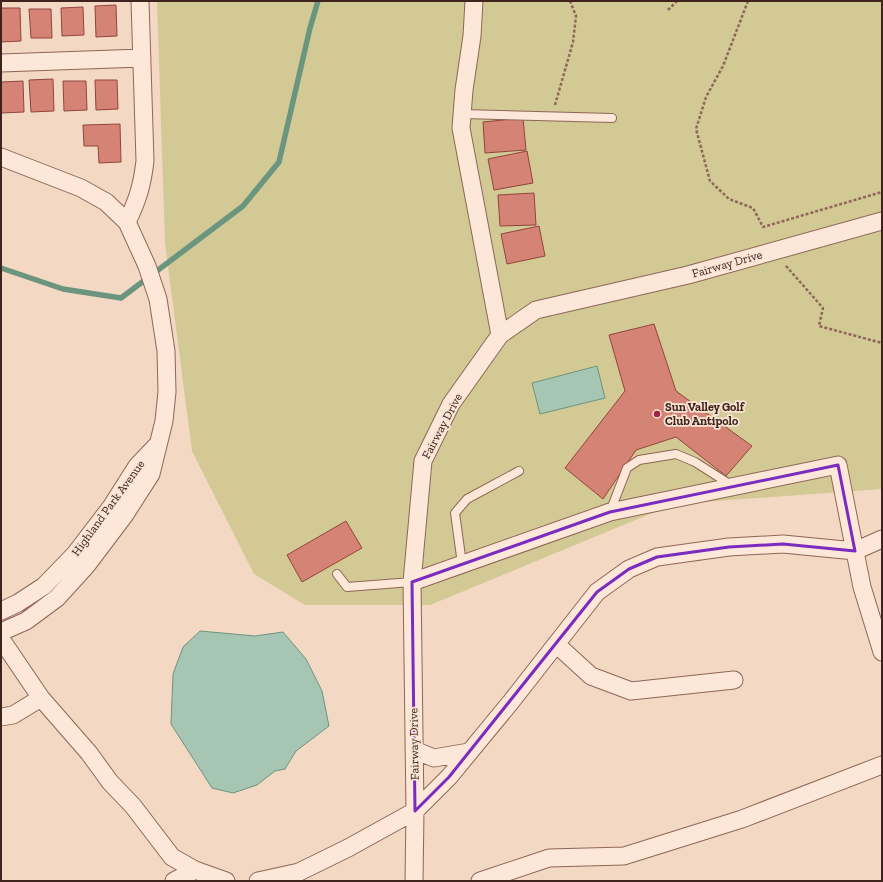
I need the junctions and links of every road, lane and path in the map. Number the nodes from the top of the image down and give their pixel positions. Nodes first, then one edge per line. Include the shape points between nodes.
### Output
1 (140, 1) edge
2 (474, 1) edge
3 (570, 1) edge
4 (677, 1) edge
5 (748, 1) edge
6 (668, 10) dead end
7 (142, 58) junction
8 (1, 63) edge
9 (553, 112) dead end
10 (462, 114) junction
11 (612, 118) dead end
12 (1, 157) edge
13 (882, 192) edge
14 (882, 221) edge
15 (127, 222) junction
16 (783, 262) dead end
17 (500, 335) junction
18 (882, 343) edge
19 (157, 445) junction
20 (519, 472) dead end
21 (733, 487) junction
22 (610, 512) junction
23 (882, 539) edge
24 (855, 551) junction
25 (462, 564) junction
26 (337, 574) dead end
27 (412, 582) junction
28 (1, 611) edge
29 (1, 632) edge
30 (1, 639) edge
31 (556, 644) junction
32 (882, 652) edge
33 (734, 680) dead end
34 (41, 698) junction
35 (1, 717) edge
36 (414, 750) junction
37 (468, 752) junction
38 (882, 765) edge
39 (415, 811) junction
40 (195, 870) junction
41 (174, 881) edge
42 (226, 881) edge
43 (258, 881) edge
44 (414, 881) edge
45 (480, 881) edge

1 - 7 street
2 - 10 street
3 - 9 path via 576,16 573,42
4 - 6 path
5 - 13 path via 723,66 706,97 696,129 710,181 729,199 753,208 763,228
7 - 8 street
7 - 15 street via 145,161 143,183
10 - 11 lane
10 - 17 street via 461,128
12 - 15 street via 81,188 106,202
14 - 17 street, Fairway Drive via 688,275 536,310
15 - 19 street, Highland Park Avenue via 147,266 158,299 166,351 167,392 164,421
16 - 18 path via 824,308 819,326
17 - 27 street, Fairway Drive via 452,404 423,461
19 - 28 street, Highland Park Avenue via 137,466 111,507 75,554 44,586
19 - 29 street, Highland Park Avenue via 151,474 124,516 87,565 57,598 26,621
20 - 25 lane via 467,499 455,513
21 - 22 street
21 - 22 lane via 695,462 676,454 639,460 627,468
21 - 24 street via 838,465
22 - 25 street
23 - 24 street
24 - 31 street via 783,544 729,547 657,557 629,569 597,592
24 - 32 street via 862,587
25 - 27 street
26 - 27 lane via 347,587
27 - 36 street, Fairway Drive
30 - 34 street
31 - 33 street via 591,676 631,691
31 - 37 street
34 - 35 street via 13,715
34 - 40 street via 133,806 172,857
36 - 37 street via 434,758
36 - 39 street, Fairway Drive
37 - 39 street via 449,777
38 - 45 street via 742,819 624,856 549,858
39 - 43 street via 299,872
39 - 44 street, Fairway Drive
40 - 41 street
40 - 42 street

